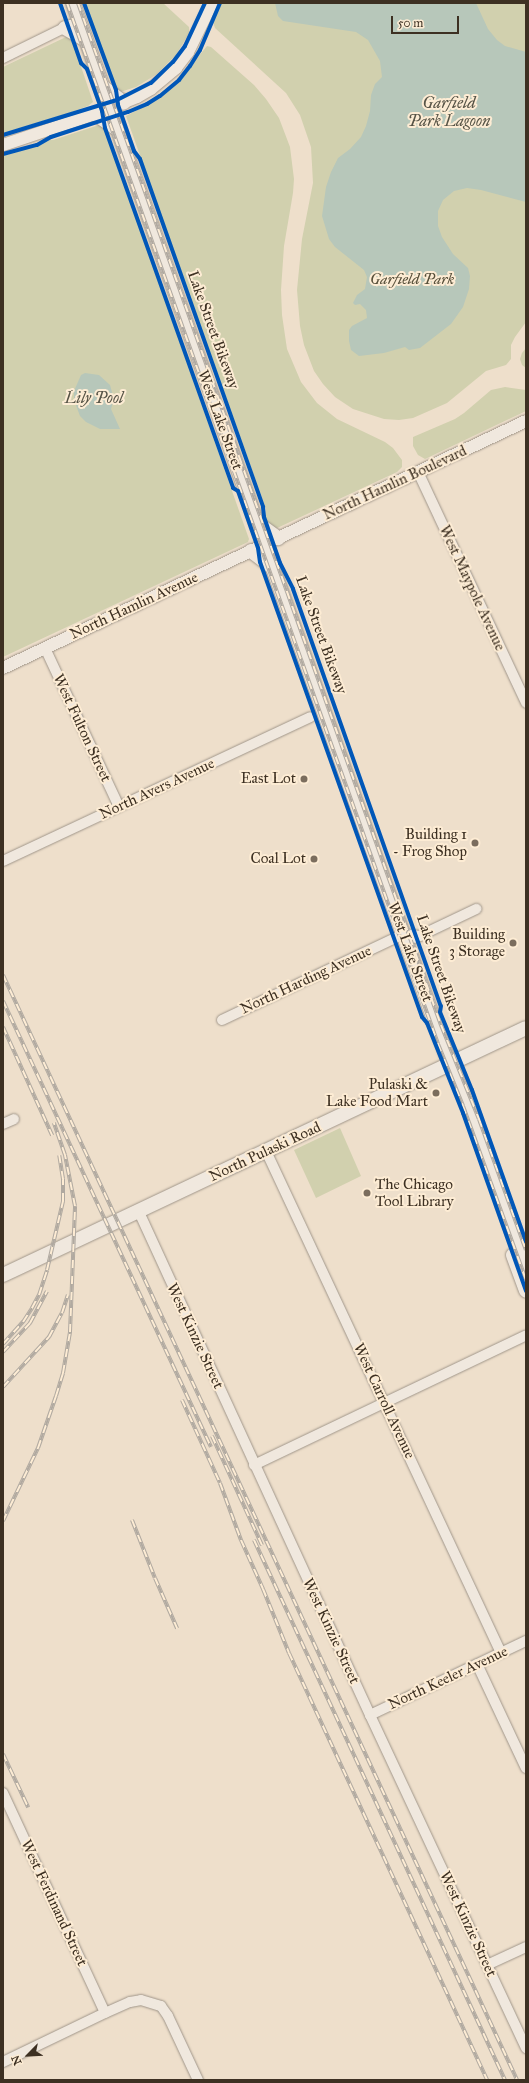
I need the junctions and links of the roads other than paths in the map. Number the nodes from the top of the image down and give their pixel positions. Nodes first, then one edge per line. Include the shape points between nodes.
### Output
1 (73, 3) edge
2 (212, 3) edge
3 (79, 21) junction
4 (65, 28) junction
5 (86, 40) junction
6 (92, 57) junction
7 (3, 58) edge
8 (110, 108) junction
9 (3, 145) edge
10 (130, 164) junction
11 (526, 421) edge
12 (418, 472) junction
13 (241, 479) junction
14 (257, 523) junction
15 (278, 538) junction
16 (258, 548) junction
17 (45, 648) junction
18 (3, 668) edge
19 (526, 703) edge
20 (321, 704) junction
21 (310, 717) junction
22 (327, 720) junction
23 (119, 807) junction
24 (3, 861) edge
25 (476, 909) dead end
26 (405, 938) junction
27 (222, 1020) dead end
28 (526, 1028) edge
29 (451, 1064) junction
30 (14, 1119) dead end
31 (3, 1124) edge
32 (266, 1151) junction
33 (138, 1212) junction
34 (526, 1242) edge
35 (526, 1266) edge
36 (3, 1275) edge
37 (526, 1291) edge
38 (526, 1335) edge
39 (385, 1402) junction
40 (254, 1464) junction
41 (526, 1641) edge
42 (501, 1653) junction
43 (477, 1664) junction
44 (370, 1715) junction
45 (526, 1768) edge
46 (3, 1793) edge
47 (526, 1947) edge
48 (488, 1965) junction
49 (105, 2013) junction
50 (526, 2048) edge
51 (3, 2062) edge
52 (198, 2080) edge

1 - 3 main road, West Lake Street
2 - 8 street via 188,52 176,68 152,89
3 - 4 street
3 - 5 main road, West Lake Street
4 - 5 main road
4 - 7 street
5 - 6 main road, West Lake Street
6 - 8 main road, West Lake Street
6 - 8 main road via 88,69
8 - 9 street
8 - 10 main road, West Lake Street
8 - 10 main road via 134,151
10 - 13 main road, West Lake Street
11 - 12 street, North Hamlin Boulevard
12 - 15 street, North Hamlin Boulevard
12 - 19 street, West Maypole Avenue
13 - 14 main road, West Lake Street
13 - 16 main road via 238,491
14 - 15 main road
14 - 16 main road, West Lake Street
15 - 16 street, North Hamlin Boulevard
16 - 17 street, North Hamlin Avenue
16 - 20 main road, West Lake Street via 272,567
17 - 18 street, North Hamlin Avenue
17 - 23 street, West Fulton Street
20 - 21 street, North Avers Avenue
20 - 22 main road, West Lake Street
21 - 22 street
21 - 23 street, North Avers Avenue
22 - 26 main road, West Lake Street
23 - 24 street, North Avers Avenue
25 - 26 street via 420,936
26 - 27 street, North Harding Avenue via 390,940
26 - 29 main road, West Lake Street
28 - 29 main road, North Pulaski Road
29 - 32 main road, North Pulaski Road
29 - 34 main road, West Lake Street via 472,1090
29 - 35 main road, West Lake Street via 468,1104
29 - 37 main road, West Lake Street via 469,1130
30 - 31 street
32 - 33 main road, North Pulaski Road
32 - 39 street, West Carroll Avenue
33 - 36 main road, North Pulaski Road
33 - 40 street, West Kinzie Street
38 - 39 street
39 - 40 street
39 - 42 street, West Carroll Avenue
40 - 44 street, West Kinzie Street
41 - 42 street, North Keeler Avenue
42 - 43 street, North Keeler Avenue
43 - 44 street, North Keeler Avenue
43 - 45 street
44 - 48 street, West Kinzie Street
46 - 49 street, West Ferdinand Street
47 - 48 street
48 - 50 street, West Kinzie Street
49 - 51 street
49 - 52 street via 141,2000 161,2006

